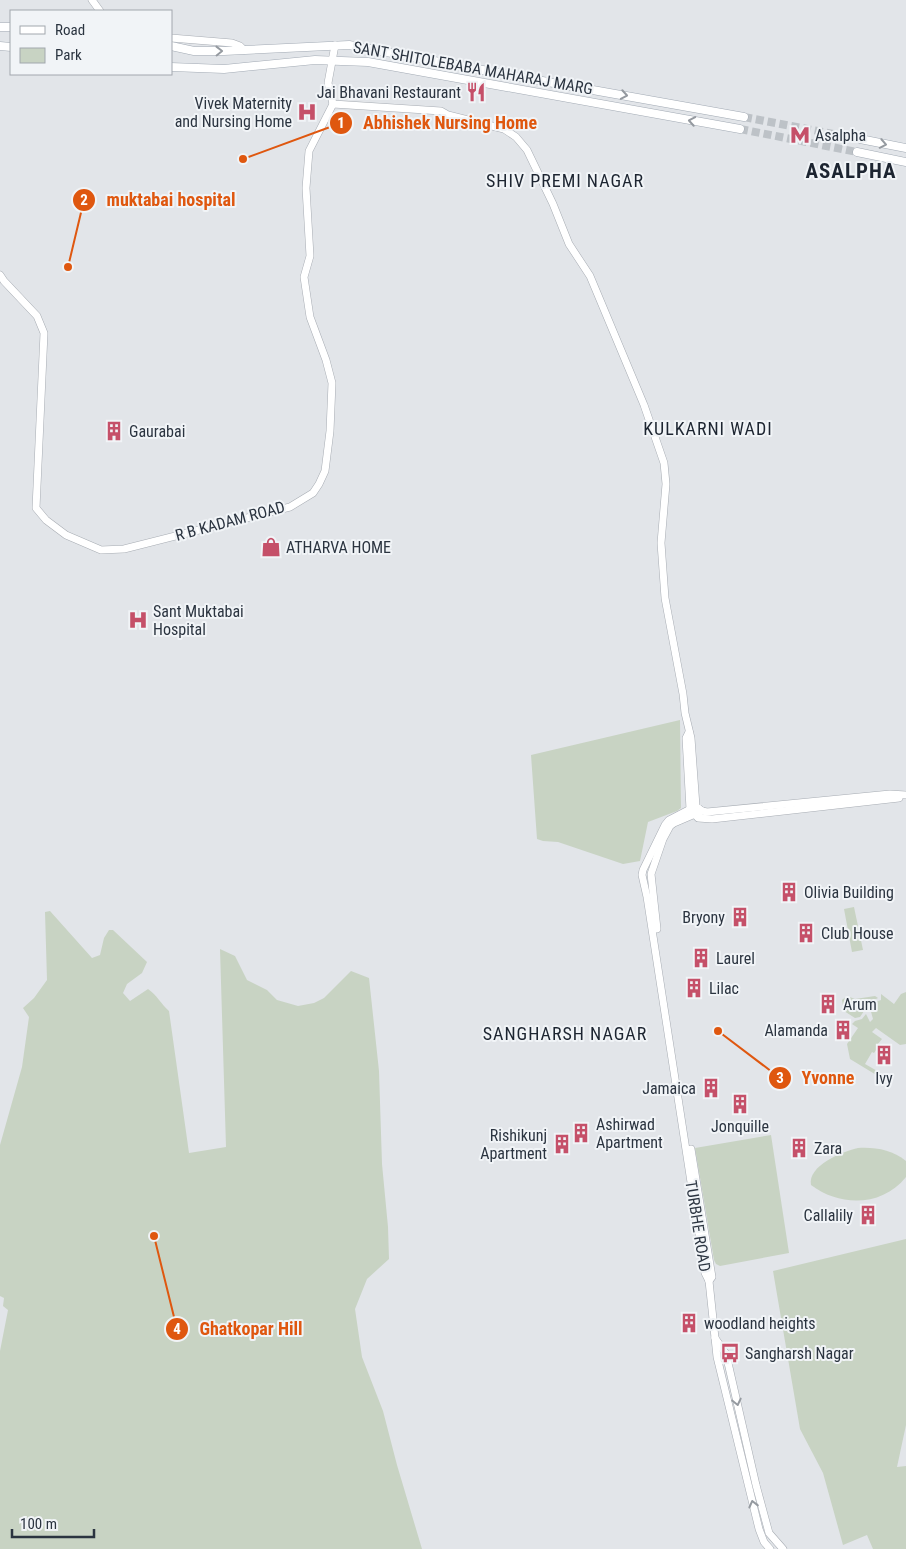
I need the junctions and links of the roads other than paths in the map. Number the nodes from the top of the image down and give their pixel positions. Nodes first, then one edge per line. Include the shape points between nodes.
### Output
1 (172, 38) edge
2 (335, 45) junction
3 (172, 46) edge
4 (314, 46) junction
5 (244, 50) junction
6 (315, 60) junction
7 (333, 61) junction
8 (172, 67) edge
9 (333, 104) junction
10 (717, 111) junction
11 (744, 116) tunnel mouth
12 (713, 124) junction
13 (740, 129) tunnel mouth
14 (860, 139) tunnel mouth
15 (906, 148) edge
16 (857, 152) tunnel mouth
17 (906, 162) edge
18 (0, 275) edge
19 (906, 795) edge
20 (906, 799) edge
21 (693, 810) junction
22 (709, 1281) junction
23 (714, 1336) junction
24 (772, 1536) junction
25 (764, 1542) junction
26 (770, 1549) edge
27 (783, 1549) edge

1 - 5 street via 232,43
2 - 4 main road, SANT SHITOLEBABA MAHARAJ MARG
2 - 7 street
2 -> 10 main road, SANT SHITOLEBABA MAHARAJ MARG via 349,44
3 -> 5 main road, SANT SHITOLEBABA MAHARAJ MARG via 194,51
4 - 5 main road, SANT SHITOLEBABA MAHARAJ MARG
4 - 6 main road
6 - 7 main road, SANT SHITOLEBABA MAHARAJ MARG
6 - 8 main road, SANT SHITOLEBABA MAHARAJ MARG via 224,69
7 - 9 street via 328,83
12 -> 7 main road, SANT SHITOLEBABA MAHARAJ MARG via 368,62
9 - 18 street, R B KADAM ROAD via 309,151 306,188 310,256 304,277 310,317 332,383 330,431 325,471 319,484 313,493 290,506 109,551 66,535 46,520 36,508 44,333 37,316
9 - 21 street via 440,111 504,129 527,150 569,244 590,276 644,404 664,463 666,484 661,543 665,598 691,738
10 - 11 main road, SANT SHITOLEBABA MAHARAJ MARG
10 - 12 main road
12 - 13 main road, SANT SHITOLEBABA MAHARAJ MARG
14 -> 15 main road
16 - 17 main road
19 - 21 street via 707,812
20 - 21 street via 866,800 712,819 698,818
21 - 22 street via 670,826 654,863 651,882 712,1277
21 - 22 street, TURBHE ROAD via 669,820 642,875 704,1273
22 - 23 street, TURBHE ROAD
23 -> 24 street via 726,1354 756,1485
25 -> 23 street, TURBHE ROAD
24 - 25 street
24 - 27 street
25 - 26 street, TURBHE ROAD

